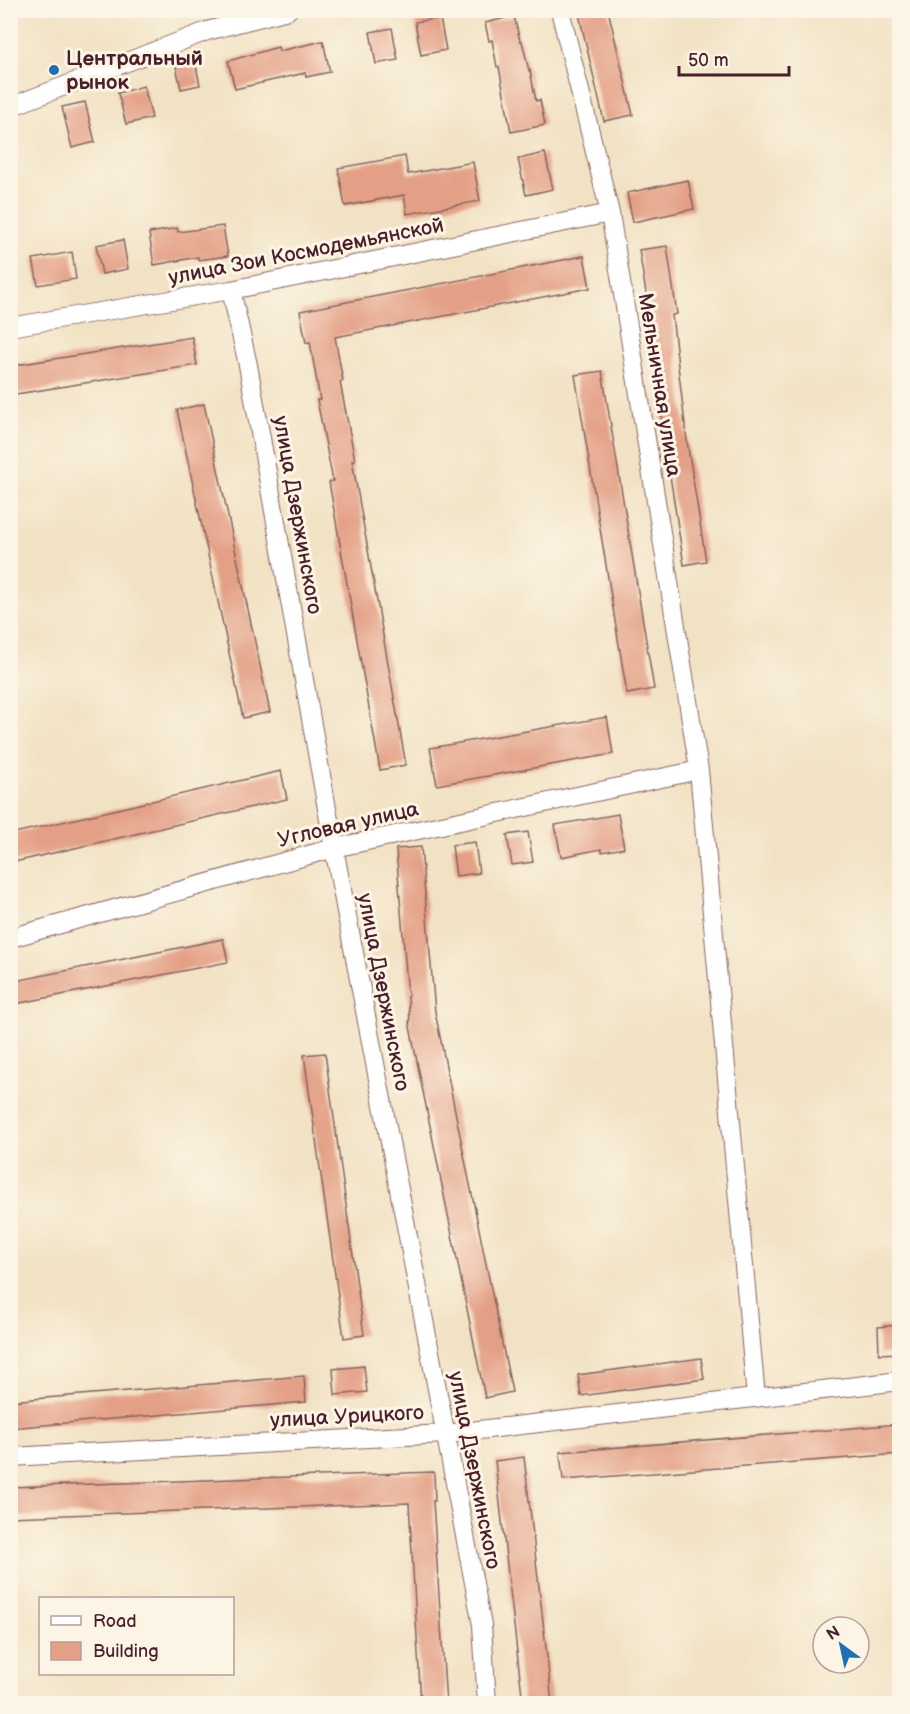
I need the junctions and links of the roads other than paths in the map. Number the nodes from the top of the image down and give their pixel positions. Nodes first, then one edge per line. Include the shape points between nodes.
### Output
1 (288, 10) edge
2 (560, 10) edge
3 (10, 107) edge
4 (610, 213) junction
5 (231, 290) junction
6 (10, 327) edge
7 (699, 770) junction
8 (334, 848) junction
9 (10, 938) edge
10 (900, 1381) edge
11 (756, 1398) junction
12 (445, 1434) junction
13 (10, 1457) edge
14 (487, 1704) edge

1 - 3 street via 207,31
2 - 4 street, Мельничная улица
4 - 5 street, улица Зои Космодемьянской
4 - 7 street, Мельничная улица
5 - 6 street, улица Зои Космодемьянской
5 - 8 street, улица Дзержинского via 248,365
7 - 8 street, Угловая улица
7 - 11 street, Мельничная улица
8 - 9 street, Угловая улица
8 - 12 street, улица Дзержинского
10 - 11 street, улица Урицкого
11 - 12 street, улица Урицкого
12 - 13 street, улица Урицкого
12 - 14 street, улица Дзержинского via 482,1625

